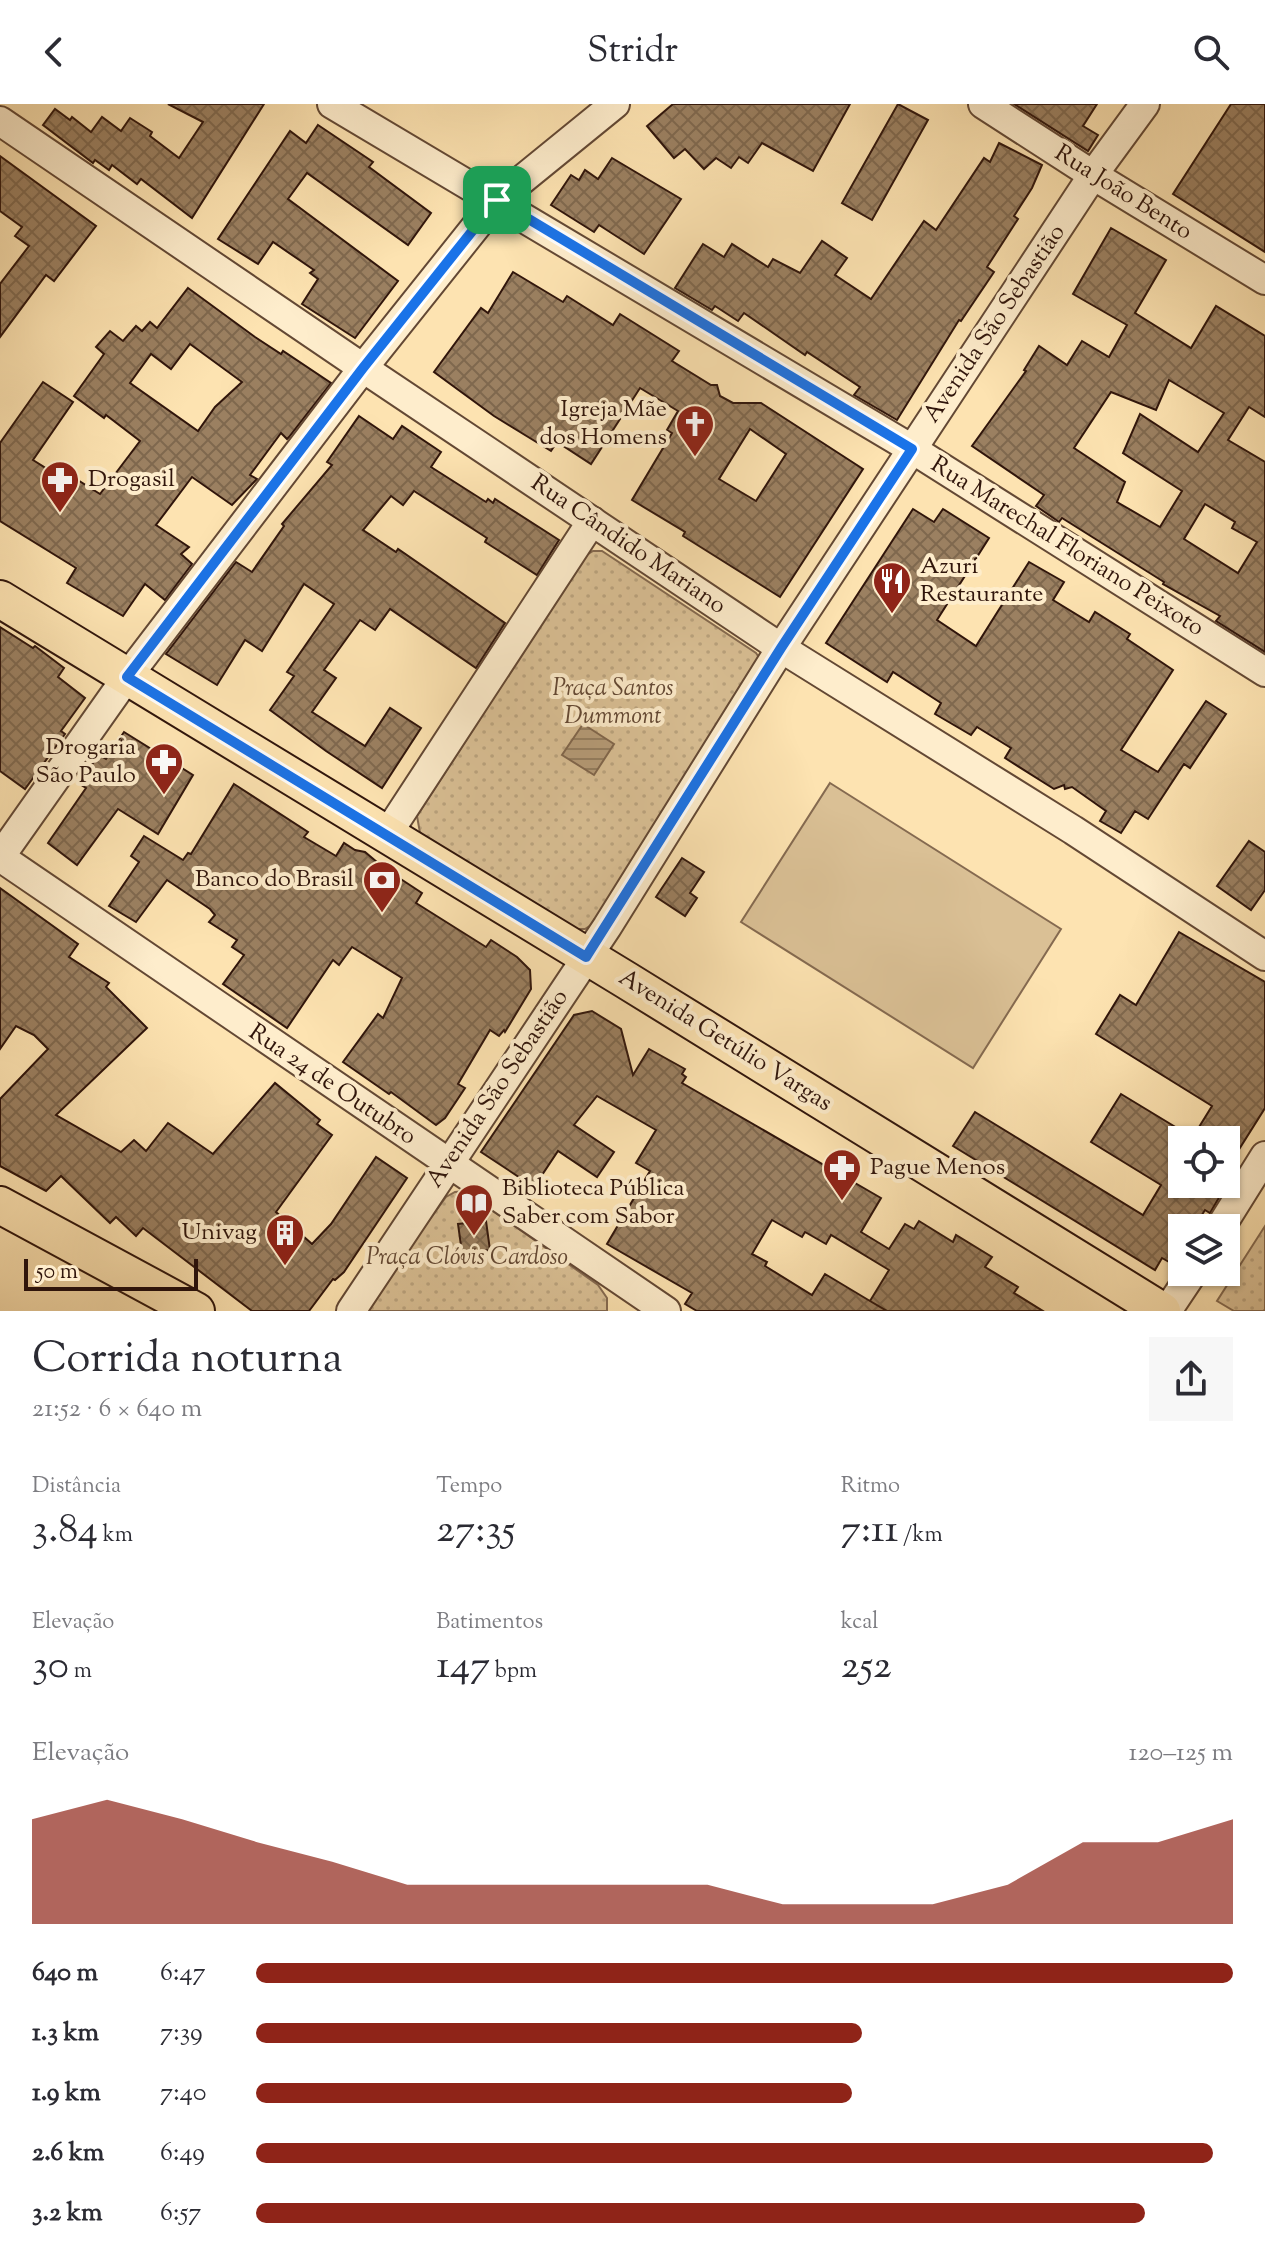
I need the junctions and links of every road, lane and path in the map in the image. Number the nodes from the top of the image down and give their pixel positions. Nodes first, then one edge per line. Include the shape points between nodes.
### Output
1 (332, 104) edge
2 (615, 104) edge
3 (983, 104) edge
4 (1145, 104) edge
5 (0, 121) edge
6 (1093, 175) junction
7 (497, 200) junction
8 (1265, 280) edge
9 (363, 368) junction
10 (912, 449) junction
11 (592, 521) junction
12 (0, 599) edge
13 (781, 648) junction
14 (1265, 672) edge
15 (127, 677) junction
16 (386, 836) junction
17 (0, 857) edge
18 (1265, 956) edge
19 (586, 957) junction
20 (1265, 1156) edge
21 (448, 1165) junction
22 (0, 1205) edge
23 (1229, 1214) edge
24 (1183, 1286) edge
25 (631, 1303) edge
26 (196, 1311) edge
27 (351, 1311) edge
28 (666, 1311) edge
29 (1165, 1311) edge

1 - 7 street, Rua Marechal Floriano Peixoto
2 - 7 street
3 - 6 street, Rua João Bento
4 - 6 street, Avenida São Sebastião
5 - 9 street, Rua Cândido Mariano
6 - 8 street, Rua João Bento
6 - 10 street, Avenida São Sebastião
7 - 9 street
7 - 10 street, Rua Marechal Floriano Peixoto
9 - 11 street, Rua Cândido Mariano
9 - 15 street
10 - 13 street, Avenida São Sebastião
10 - 14 street, Rua Marechal Floriano Peixoto
11 - 13 street, Rua Cândido Mariano
11 - 16 street
12 - 15 main road, Avenida Getúlio Vargas
13 - 18 street, Rua Cândido Mariano
13 - 19 street, Avenida São Sebastião
15 - 16 main road, Avenida Getúlio Vargas
15 - 17 street
16 - 19 main road, Avenida Getúlio Vargas
17 - 21 street, Rua 24 de Outubro
19 - 21 street, Avenida São Sebastião
19 - 29 main road, Avenida Getúlio Vargas
20 - 23 street
21 - 25 street, Rua 24 de Outubro
21 - 27 street, Avenida São Sebastião
22 - 26 main road
24 - 29 street
25 - 28 street, Rua 24 de Outubro

